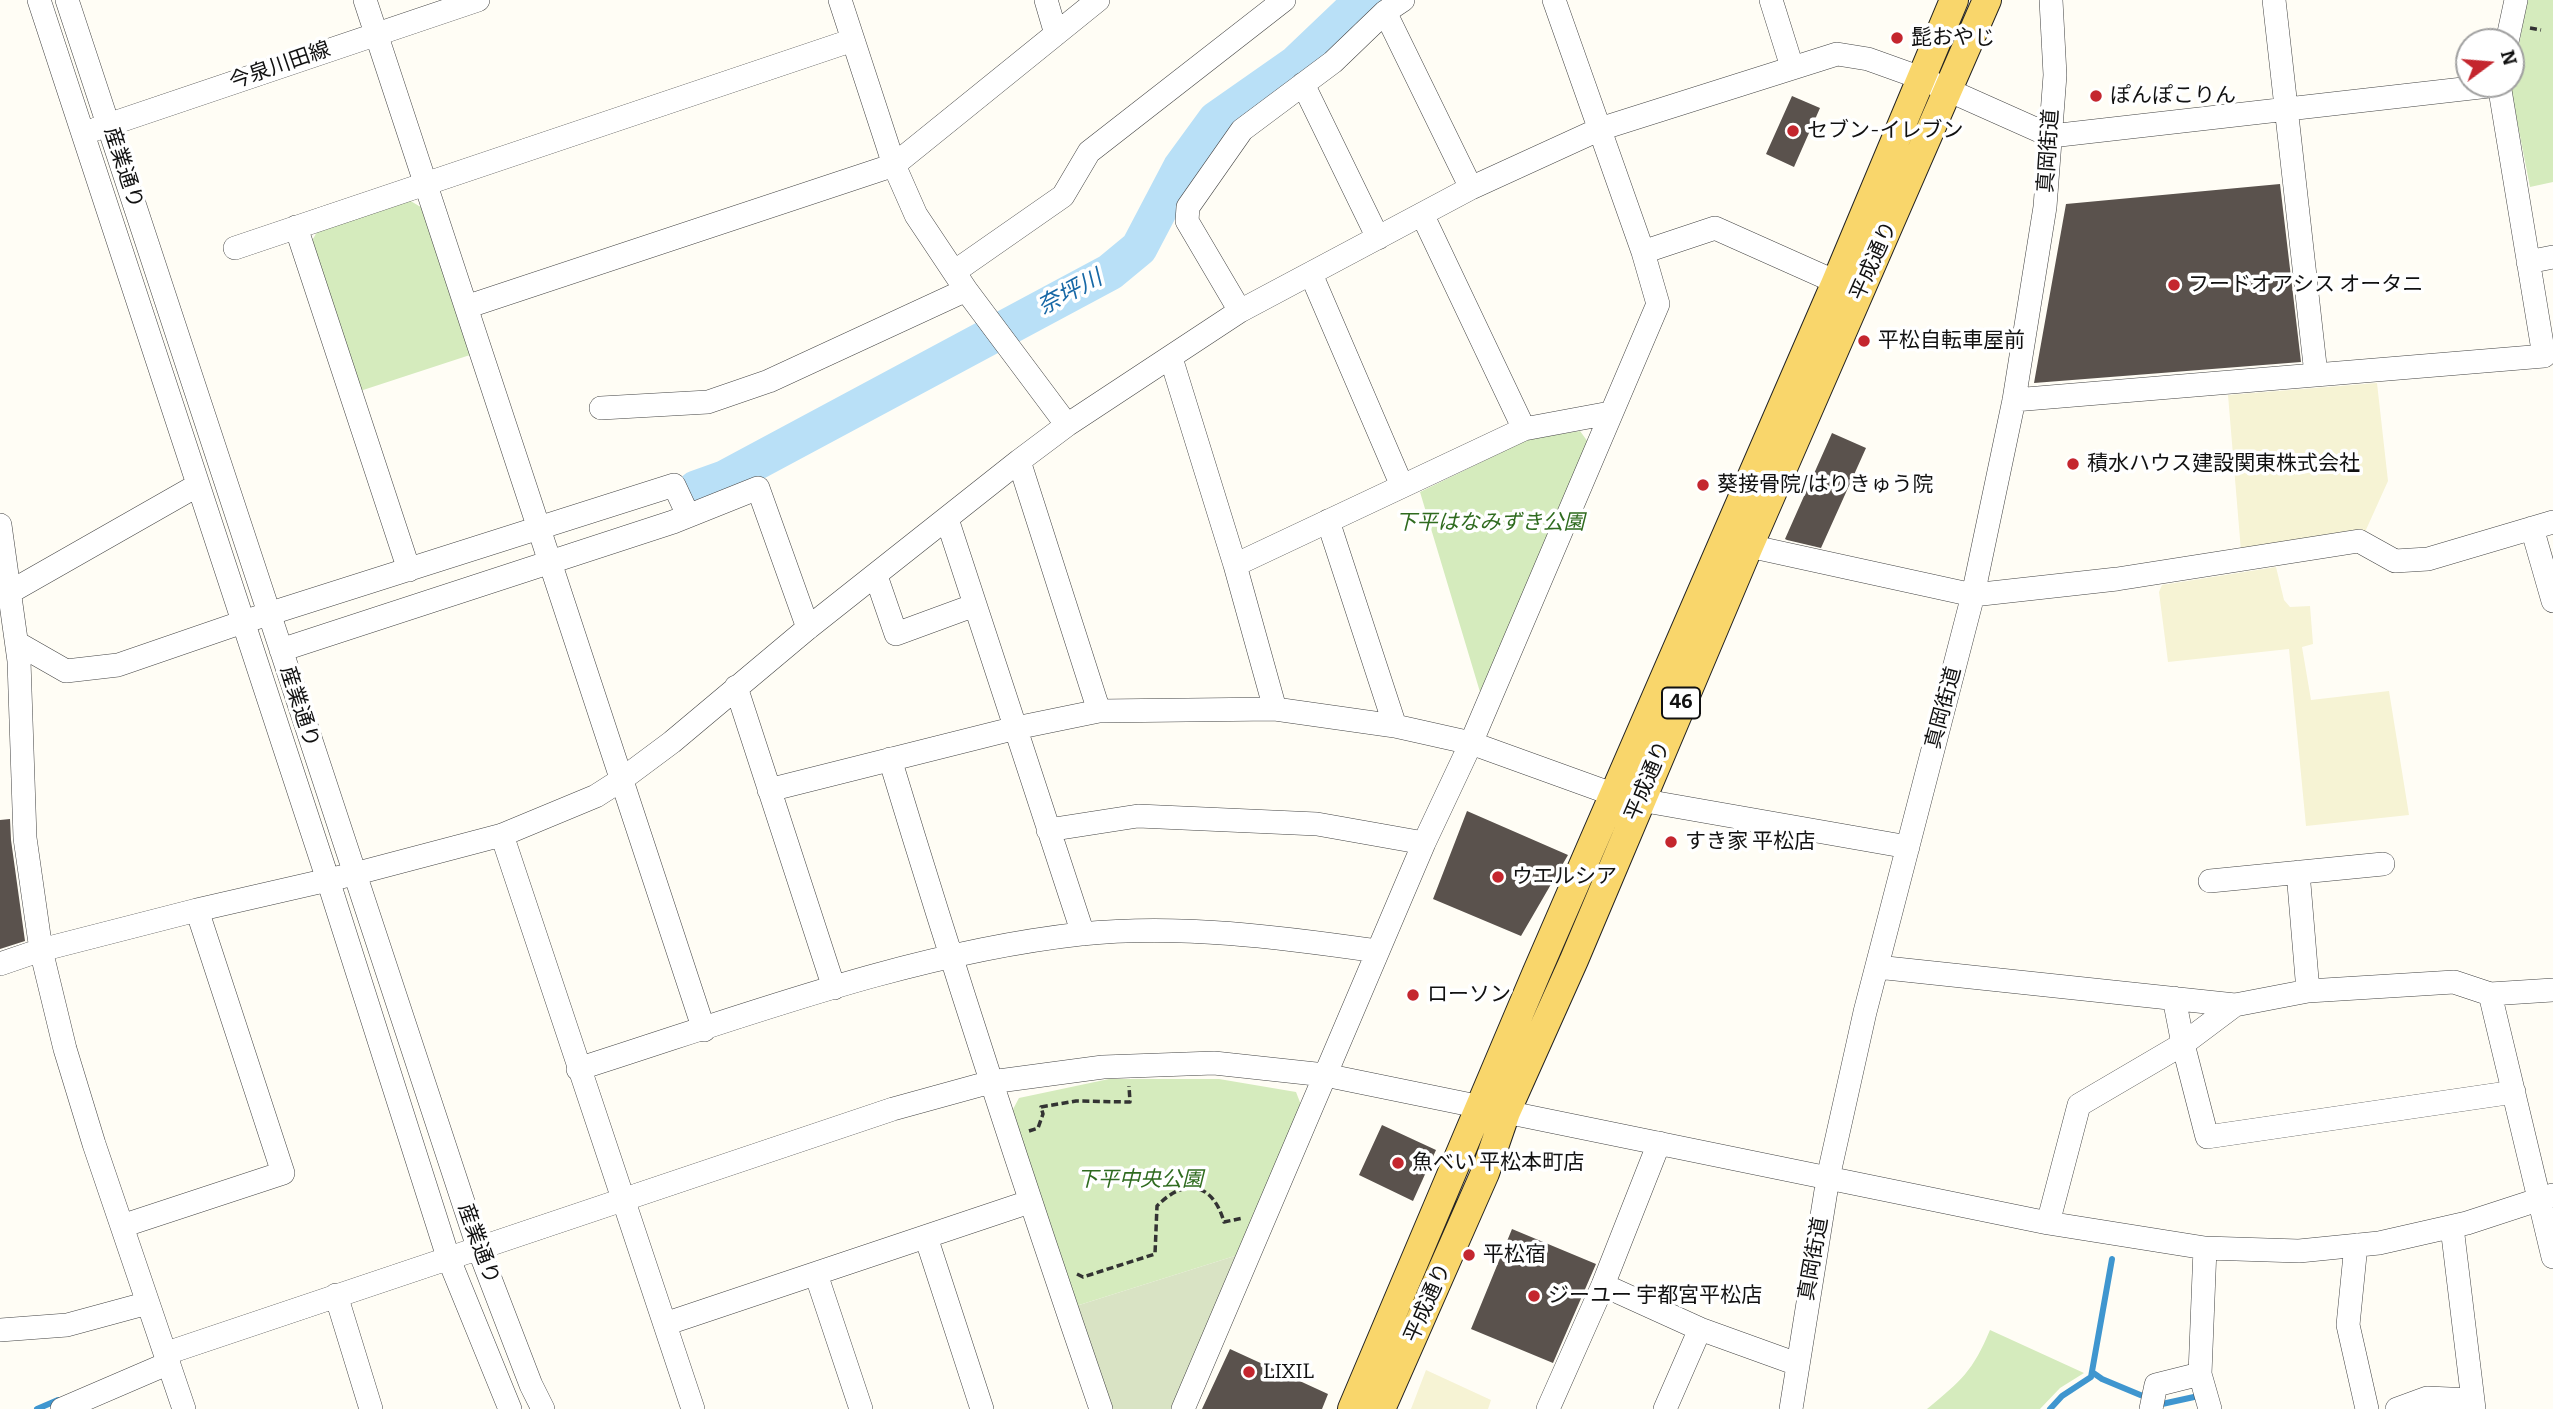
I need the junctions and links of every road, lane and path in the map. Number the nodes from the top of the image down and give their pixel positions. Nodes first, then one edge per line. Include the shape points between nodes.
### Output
1 (39, 0) edge
2 (66, 0) edge
3 (365, 0) edge
4 (478, 0) edge
5 (839, 0) edge
6 (1046, 0) edge
7 (1098, 0) edge
8 (1284, 0) edge
9 (1554, 0) edge
10 (1771, 0) edge
11 (1954, 0) edge
12 (1987, 0) edge
13 (2051, 0) edge
14 (2274, 0) edge
15 (2516, 0) edge
16 (1394, 6) edge
17 (2510, 28) edge
18 (376, 33) junction
19 (1056, 34) junction
20 (853, 40) junction
21 (1791, 67) junction
22 (1920, 78) junction
23 (1303, 84) junction
24 (1948, 89) junction
25 (2455, 90) edge
26 (2500, 98) edge
27 (2287, 108) junction
28 (109, 124) junction
29 (1600, 130) junction
30 (83, 133) junction
31 (2052, 136) junction
32 (894, 165) junction
33 (426, 183) junction
34 (1471, 188) junction
35 (1422, 214) junction
36 (296, 227) junction
37 (1378, 238) junction
38 (235, 248) dead end
39 (1643, 252) junction
40 (2553, 257) edge
41 (2529, 262) junction
42 (1311, 274) junction
43 (960, 281) junction
44 (1836, 282) junction
45 (466, 307) junction
46 (1240, 311) junction
47 (1171, 358) junction
48 (2549, 364) edge
49 (2316, 374) junction
50 (2014, 400) junction
51 (601, 408) dead end
52 (1610, 413) junction
53 (1067, 425) junction
54 (1524, 429) junction
55 (1019, 461) junction
56 (198, 485) junction
57 (1402, 486) junction
58 (688, 515) junction
59 (947, 519) junction
60 (1328, 521) junction
61 (0, 525) edge
62 (2543, 525) edge
63 (539, 530) junction
64 (1749, 546) junction
65 (550, 562) junction
66 (1236, 565) junction
67 (409, 570) junction
68 (876, 576) junction
69 (10, 592) junction
70 (1973, 595) junction
71 (2553, 601) edge
72 (975, 605) junction
73 (269, 614) junction
74 (243, 622) junction
75 (808, 628) junction
76 (281, 650) junction
77 (18, 652) junction
78 (736, 687) junction
79 (1275, 709) junction
80 (1099, 711) junction
81 (1395, 726) junction
82 (1016, 728) junction
83 (1471, 743) junction
84 (890, 759) junction
85 (621, 780) junction
86 (769, 790) junction
87 (1628, 797) junction
88 (1048, 830) junction
89 (502, 835) junction
90 (1424, 842) junction
91 (1908, 847) junction
92 (2383, 864) dead end
93 (2298, 872) junction
94 (354, 874) junction
95 (328, 880) junction
96 (2210, 881) dead end
97 (197, 910) junction
98 (1083, 934) junction
99 (41, 950) junction
100 (1377, 951) junction
101 (950, 957) junction
102 (0, 964) edge
103 (1877, 967) junction
104 (834, 988) junction
105 (2553, 990) edge
106 (2308, 991) junction
107 (2490, 994) junction
108 (2175, 998) junction
109 (2235, 1005) junction
110 (704, 1030) junction
111 (2183, 1044) junction
112 (1128, 1066) junction
113 (579, 1069) junction
114 (1325, 1075) junction
115 (991, 1082) junction
116 (2514, 1091) junction
117 (1493, 1109) junction
118 (1033, 1143) dead end
119 (1659, 1143) junction
120 (1828, 1178) junction
121 (2547, 1197) edge
122 (622, 1198) junction
123 (1029, 1202) junction
124 (1249, 1216) dead end
125 (2048, 1223) junction
126 (122, 1226) junction
127 (2452, 1227) junction
128 (926, 1237) junction
129 (2356, 1245) junction
130 (478, 1247) junction
131 (2205, 1248) junction
132 (448, 1257) junction
133 (2553, 1257) edge
134 (1076, 1273) dead end
135 (816, 1274) junction
136 (1603, 1285) junction
137 (336, 1296) junction
138 (148, 1303) junction
139 (665, 1324) junction
140 (1700, 1329) junction
141 (0, 1330) edge
142 (168, 1358) junction
143 (1797, 1364) junction
144 (2200, 1374) junction
145 (2473, 1404) edge
146 (62, 1409) edge
147 (184, 1409) edge
148 (371, 1409) edge
149 (510, 1409) edge
150 (543, 1409) edge
151 (693, 1409) edge
152 (861, 1409) edge
153 (982, 1409) edge
154 (1101, 1409) edge
155 (1183, 1409) edge
156 (1352, 1409) edge
157 (1381, 1409) edge
158 (1548, 1409) edge
159 (1665, 1409) edge
160 (1791, 1409) edge
161 (2151, 1409) edge
162 (2210, 1409) edge
163 (2367, 1409) edge
164 (2397, 1409) edge

1 - 30 street, 産業通り
2 - 28 street, 産業通り
3 - 18 street
4 - 18 street, 今泉川田線
5 - 20 street
6 - 19 street
7 - 19 street
8 - 43 street via 1089,152 1063,196
9 - 29 street
10 - 21 street
11 - 22 main road, 平成通り / 46
12 - 24 main road, 平成通り / 46
13 - 31 street, 真岡街道
14 - 27 street
15 - 17 street
16 - 23 street
16 - 34 street
18 - 28 street, 今泉川田線
18 - 33 street
19 - 32 street
20 - 32 street
20 - 33 street
21 - 22 street via 1837,54 1868,59
21 - 29 street
22 - 24 street
22 - 44 main road, 平成通り / 46
23 - 37 street
23 - 46 street via 1242,130 1188,207 1187,220
24 - 31 street
24 - 64 main road, 平成通り / 46
25 - 27 street
26 - 41 street
27 - 31 street
27 - 49 street
28 - 30 street, 今泉川田線
28 - 73 street, 産業通り
29 - 34 street
29 - 39 street
30 - 56 street, 産業通り
31 - 50 street, 真岡街道
32 - 43 street via 916,215
32 - 45 street
33 - 36 street
33 - 45 street
34 - 35 street
35 - 37 street
35 - 54 street
36 - 38 street
36 - 67 street
37 - 42 street
39 - 44 street via 1715,228
39 - 52 street via 1658,304
40 - 41 street
41 - 48 street
42 - 46 street
42 - 57 street
43 - 51 street via 769,381 708,402
43 - 53 street
44 - 87 main road, 平成通り / 46
45 - 63 street
46 - 47 street
47 - 53 street
47 - 66 street
48 - 49 street
49 - 50 street
50 - 70 street, 真岡街道
52 - 54 street
52 - 83 street
53 - 55 street
54 - 57 street
55 - 59 street
55 - 80 street
56 - 69 street
56 - 74 street, 産業通り
57 - 60 street
58 - 63 street via 674,485
58 - 65 street
58 - 75 street via 758,488
59 - 68 street
59 - 72 street
60 - 66 street
60 - 81 street
61 - 69 street
62 - 70 street via 2428,559 2395,561 2359,541 2117,579
62 - 71 street
63 - 65 street
63 - 67 street
64 - 70 street
64 - 87 main road, 平成通り / 46
65 - 76 street
65 - 85 street
66 - 79 street
67 - 73 street
68 - 72 street via 896,634
68 - 75 street
69 - 77 street
70 - 91 street, 真岡街道
72 - 82 street
73 - 74 street
73 - 76 street, 産業通り
74 - 77 street via 118,665 66,671
74 - 95 street, 産業通り
75 - 78 street
76 - 94 street, 産業通り
77 - 99 street via 25,838
78 - 85 street
78 - 86 street
79 - 80 street
79 - 81 street
80 - 82 street
81 - 83 street
82 - 84 street
82 - 88 street
83 - 87 street
83 - 90 street
84 - 86 street
84 - 101 street
85 - 89 street via 596,796
85 - 110 street
86 - 104 street
87 - 91 street
87 - 117 main road, 平成通り / 46 via 1574,960
88 - 90 street via 1138,816 1317,824
88 - 98 street
89 - 94 street
89 - 113 street
90 - 100 street
91 - 103 street, 真岡街道
92 - 93 street
93 - 96 street
93 - 106 street
94 - 95 street
94 - 130 street, 産業通り
95 - 97 street
95 - 132 street, 産業通り
97 - 99 street
97 - 126 street via 283,1173
98 - 100 street via 1176,930 1290,938
98 - 101 street
99 - 102 street
99 - 126 street via 65,1049
100 - 114 street
101 - 104 street
101 - 115 street
103 - 108 street
103 - 120 street, 真岡街道
104 - 110 street
105 - 107 street
106 - 107 street via 2454,982
106 - 109 street
107 - 116 street
108 - 109 street
108 - 111 street
109 - 111 street
110 - 113 street
111 - 116 street via 2207,1137
111 - 125 street via 2079,1105
112 - 114 street via 1214,1063
112 - 115 street
112 - 118 path via 1130,1102 1076,1101 1041,1107 1038,1128 1029,1130
113 - 122 street
114 - 117 street
114 - 155 street
115 - 122 street via 893,1109
115 - 123 street
116 - 121 street
117 - 119 street
117 - 156 main road, 平成通り / 46
117 - 157 main road, 平成通り / 46 via 1485,1173
119 - 120 street
119 - 136 street
120 - 125 street
120 - 143 street, 真岡街道
121 - 127 street
121 - 133 street
122 - 130 street
122 - 139 street
123 - 128 street
123 - 154 street
124 - 134 path via 1224,1222 1219,1204 1201,1190 1179,1189 1157,1206 1155,1254 1083,1277
125 - 131 street
126 - 138 street
127 - 129 street
127 - 145 street
128 - 135 street
128 - 153 street
129 - 131 street via 2299,1251
129 - 163 street via 2348,1325
130 - 132 street
130 - 150 street, 産業通り
131 - 144 street
132 - 137 street
132 - 149 street, 産業通り
135 - 139 street
135 - 152 street
136 - 140 street
136 - 158 street
137 - 142 street
137 - 148 street
138 - 141 street via 66,1325
138 - 142 street
139 - 151 street
140 - 143 street
140 - 159 street
142 - 146 street
142 - 147 street
143 - 160 street, 真岡街道
144 - 161 street via 2156,1385
144 - 162 street
145 - 164 street via 2427,1398

